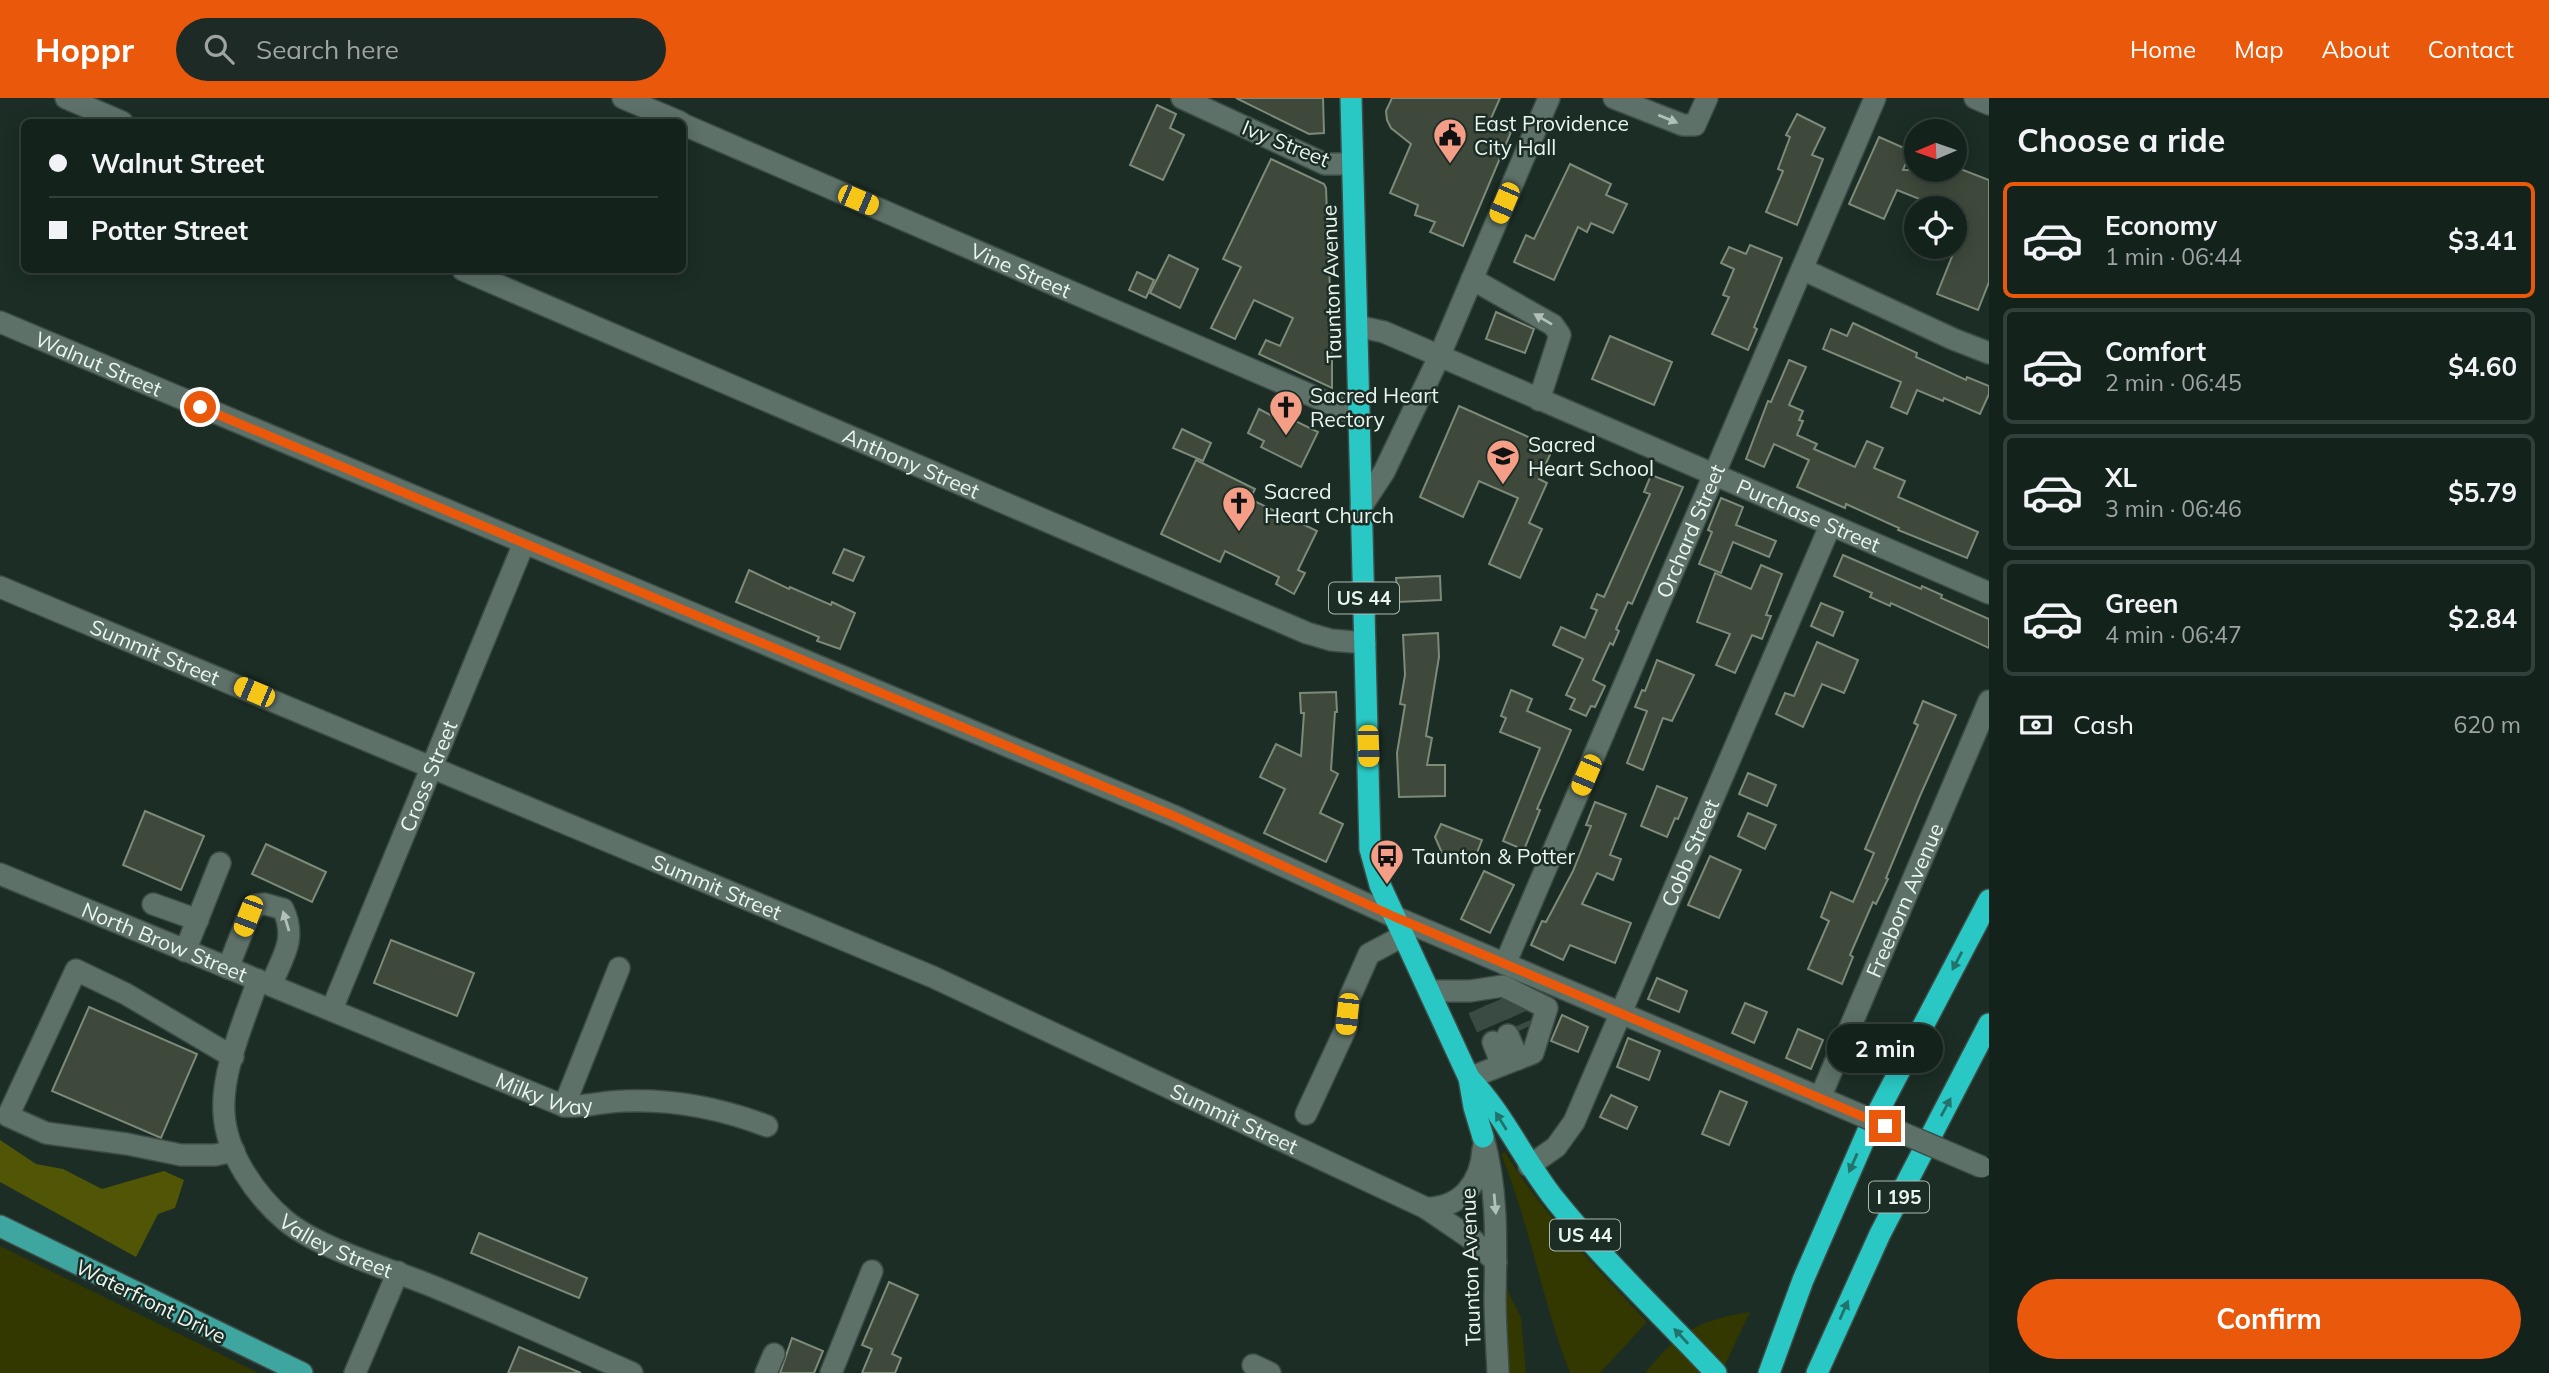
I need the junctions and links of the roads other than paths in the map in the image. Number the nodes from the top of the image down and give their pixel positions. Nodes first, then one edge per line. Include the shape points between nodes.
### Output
1 (66, 98) edge
2 (623, 98) edge
3 (1182, 98) edge
4 (1350, 98) edge
5 (1549, 98) edge
6 (1614, 98) edge
7 (1707, 98) edge
8 (1875, 98) edge
9 (1975, 98) edge
10 (1989, 104) edge
11 (115, 119) edge
12 (672, 119) edge
13 (686, 125) edge
14 (1352, 164) junction
15 (1802, 269) junction
16 (470, 273) edge
17 (1472, 279) junction
18 (0, 322) edge
19 (1357, 326) junction
20 (1989, 352) edge
21 (1438, 357) junction
22 (1539, 400) junction
23 (1359, 416) junction
24 (1713, 476) junction
25 (1361, 507) junction
26 (1830, 526) junction
27 (524, 543) junction
28 (0, 587) edge
29 (1989, 593) edge
30 (1365, 643) junction
31 (1989, 701) edge
32 (432, 766) junction
33 (220, 863) dead end
34 (1, 877) edge
35 (1989, 900) edge
36 (153, 904) dead end
37 (198, 920) junction
38 (1399, 926) junction
39 (186, 951) junction
40 (228, 968) junction
41 (619, 968) dead end
42 (265, 982) junction
43 (1495, 988) junction
44 (1429, 991) junction
45 (332, 1009) junction
46 (1621, 1013) junction
47 (1989, 1024) edge
48 (233, 1057) junction
49 (1518, 1059) junction
50 (1469, 1078) junction
51 (1828, 1102) junction
52 (564, 1106) junction
53 (1306, 1114) dead end
54 (767, 1126) dead end
55 (1483, 1137) junction
56 (234, 1151) junction
57 (1529, 1166) junction
58 (1986, 1169) edge
59 (1426, 1208) junction
60 (0, 1226) edge
61 (1496, 1262) junction
62 (872, 1271) dead end
63 (398, 1272) junction
64 (302, 1373) edge
65 (355, 1373) edge
66 (632, 1373) edge
67 (831, 1373) edge
68 (1498, 1373) edge
69 (1716, 1373) edge
70 (1769, 1373) edge
71 (1816, 1373) edge

1 - 11 street
2 - 12 street, Vine Street
3 - 14 street, Ivy Street via 1325,164
4 - 14 highway, Taunton Avenue / US 44
5 - 17 street
6 -> 7 street via 1683,125 1695,125
8 - 15 street, Orchard Street
9 - 10 street
13 - 23 street, Vine Street
14 - 19 highway, Taunton Avenue / US 44
15 - 20 street
15 - 24 street, Orchard Street
16 - 30 street, Anthony Street via 1307,633
17 - 21 street
22 -> 17 street via 1560,335 1553,324
18 - 27 street, Walnut Street
19 - 21 street, Purchase Street via 1384,332
19 - 23 highway, Taunton Avenue / US 44
21 - 22 street, Purchase Street
21 - 25 street via 1384,472
22 - 24 street, Purchase Street
23 - 25 highway, Taunton Avenue / US 44
24 - 26 street, Purchase Street
24 - 43 street, Orchard Street
25 - 30 highway, Taunton Avenue / US 44
26 - 29 street, Purchase Street
26 - 46 street, Cobb Street
27 - 32 street, Cross Street
27 - 38 street, Walnut Street via 1174,816
28 - 32 street, Summit Street
30 - 38 highway, Taunton Avenue / US 44 via 1370,849 1375,873
31 - 51 street, Freeborn Avenue
32 - 45 street, Cross Street
32 - 59 street, Summit Street via 944,982
33 - 37 street
34 - 39 street, North Brow Street
35 -> 70 highway, I 195 via 1867,1133 1803,1280
36 - 37 street
37 - 39 street
38 - 43 street, Walnut Street
38 - 44 highway, Taunton Avenue / US 44
38 - 53 street via 1369,954 1349,999 1346,1028
39 - 40 street, North Brow Street
40 - 42 street, North Brow Street
42 -> 40 street, Valley Street via 290,939 283,909 256,905
41 - 52 street
42 - 45 street, North Brow Street
42 - 48 street, Valley Street
43 - 44 street
43 - 46 street
43 - 49 street via 1548,1008
44 - 50 highway, Taunton Avenue / US 44
45 - 52 street, Milky Way
46 - 51 street
46 - 57 street, Cobb Street via 1569,1132
71 -> 47 highway, I 195 via 1863,1268
48 - 56 street, Valley Street via 224,1114
48 - 56 street via 126,993 76,970 8,1116 59,1136 181,1155
49 - 49 street via 1508,1035
49 - 50 street
50 - 55 highway, Taunton Avenue / US 44
57 -> 50 highway, Taunton Avenue / US 44
51 - 58 street, bridge
52 - 54 street, Milky Way via 626,1100 687,1104 721,1109
55 - 59 street via 1481,1166 1468,1192 1444,1207
55 -> 61 street, Taunton Avenue via 1494,1197
56 - 63 street, Valley Street via 256,1188 288,1223
69 -> 57 highway, US 44 via 1578,1228
59 - 61 street, Summit Street
60 - 64 main road, Waterfront Drive
61 - 68 street, Taunton Avenue
62 - 67 street
63 - 65 street
63 - 66 street, Valley Street

